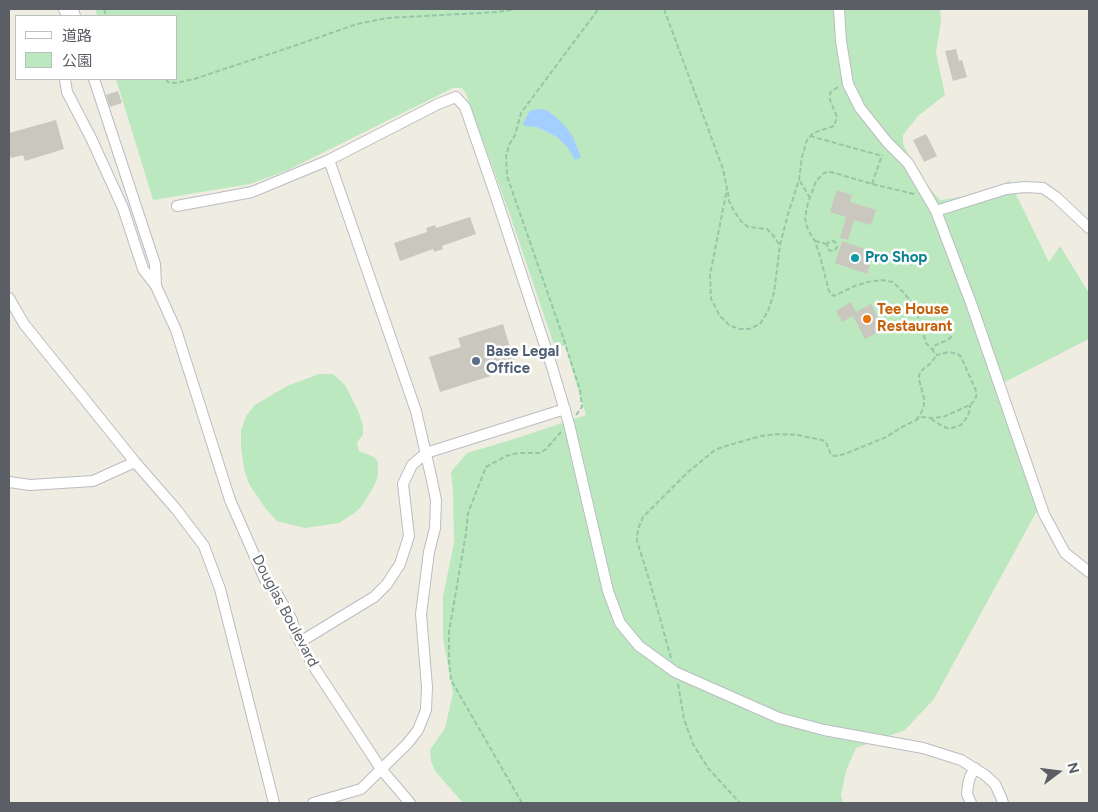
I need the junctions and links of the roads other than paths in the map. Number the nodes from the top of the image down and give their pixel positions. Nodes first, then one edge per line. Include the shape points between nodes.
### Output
1 (839, 9) edge
2 (66, 80) edge
3 (94, 80) edge
4 (329, 160) junction
5 (176, 206) dead end
6 (936, 211) junction
7 (1089, 228) edge
8 (156, 286) junction
9 (9, 298) edge
10 (565, 409) junction
11 (426, 453) junction
12 (135, 462) junction
13 (9, 482) edge
14 (1089, 572) edge
15 (300, 642) junction
16 (975, 768) junction
17 (381, 769) junction
18 (274, 803) edge
19 (313, 803) edge
20 (410, 803) edge
21 (971, 803) edge
22 (1002, 803) edge

1 - 6 street via 848,84 860,108 908,163
2 - 8 street via 67,92 122,208 143,269
3 - 8 street via 155,264
4 - 5 street via 252,192
4 - 10 street via 456,97 465,107
4 - 11 street via 416,411
6 - 7 street via 1006,189 1043,188
6 - 14 street via 1044,514 1065,553
8 - 15 street, Douglas Boulevard via 176,330 230,500 267,584 292,620
9 - 12 street via 24,324
10 - 11 street
10 - 16 street via 608,591 620,623 639,646 675,672 779,718 824,730 923,748
11 - 15 street via 412,465 403,484 409,536 400,564 387,584 374,597
11 - 17 street via 436,500 435,528 421,614 426,710 418,730
12 - 13 street via 93,481 30,485
12 - 18 street via 204,546 220,589
15 - 17 street, Douglas Boulevard
16 - 21 street via 968,785
16 - 22 street via 995,784
17 - 19 street via 361,789
17 - 20 street, Douglas Boulevard

